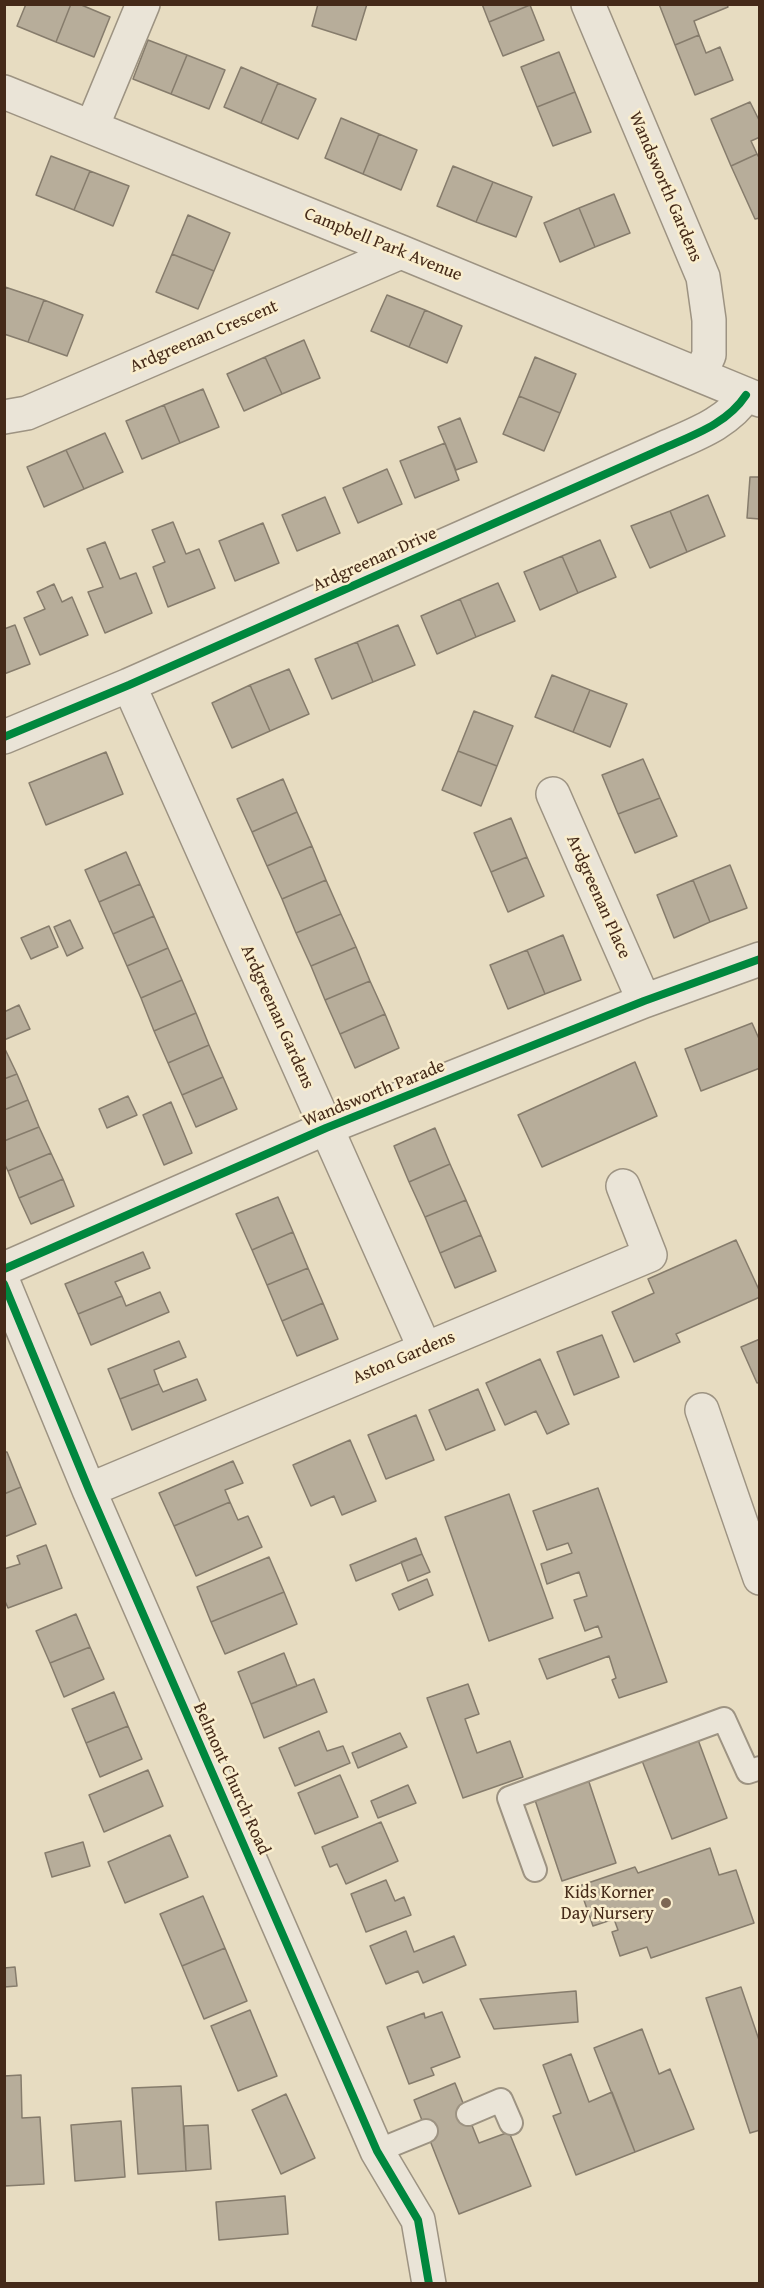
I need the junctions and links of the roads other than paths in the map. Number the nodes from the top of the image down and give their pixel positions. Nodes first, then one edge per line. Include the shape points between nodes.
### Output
1 (143, 4) edge
2 (588, 4) edge
3 (4, 92) edge
4 (92, 127) junction
5 (401, 252) junction
6 (700, 375) junction
7 (753, 398) edge
8 (4, 417) edge
9 (129, 685) junction
10 (4, 737) edge
11 (553, 794) dead end
12 (759, 958) edge
13 (644, 1001) junction
14 (326, 1128) junction
15 (623, 1186) dead end
16 (4, 1269) edge
17 (4, 1284) edge
18 (425, 1349) junction
19 (702, 1410) dead end
20 (89, 1490) junction
21 (759, 1578) edge
22 (759, 1768) edge
23 (535, 1870) dead end
24 (468, 2114) dead end
25 (511, 2123) dead end
26 (426, 2130) dead end
27 (376, 2151) junction
28 (429, 2283) edge

1 - 4 street
2 - 6 street, Wandsworth Gardens via 703,277 709,320 708,355
3 - 4 street, Campbell Park Avenue
4 - 5 street, Campbell Park Avenue
5 - 6 street, Campbell Park Avenue
5 - 8 street, Ardgreenan Crescent via 27,413
6 - 7 street, Campbell Park Avenue
7 - 9 street, Ardgreenan Drive via 721,421 662,449
9 - 10 street, Ardgreenan Drive
9 - 14 street, Ardgreenan Gardens
11 - 13 street, Ardgreenan Place
12 - 13 street, Wandsworth Parade
13 - 14 street, Wandsworth Parade
14 - 16 street, Wandsworth Parade
14 - 18 street, Ardgreenan Gardens
15 - 18 street, Aston Gardens via 650,1255
17 - 20 street, Belmont Church Road
18 - 20 street, Aston Gardens
19 - 21 street
20 - 27 street, Belmont Church Road
22 - 23 lane via 748,1772 724,1719 509,1798
24 - 25 lane via 501,2100
26 - 27 lane
27 - 28 street, Belmont Church Road via 418,2220

